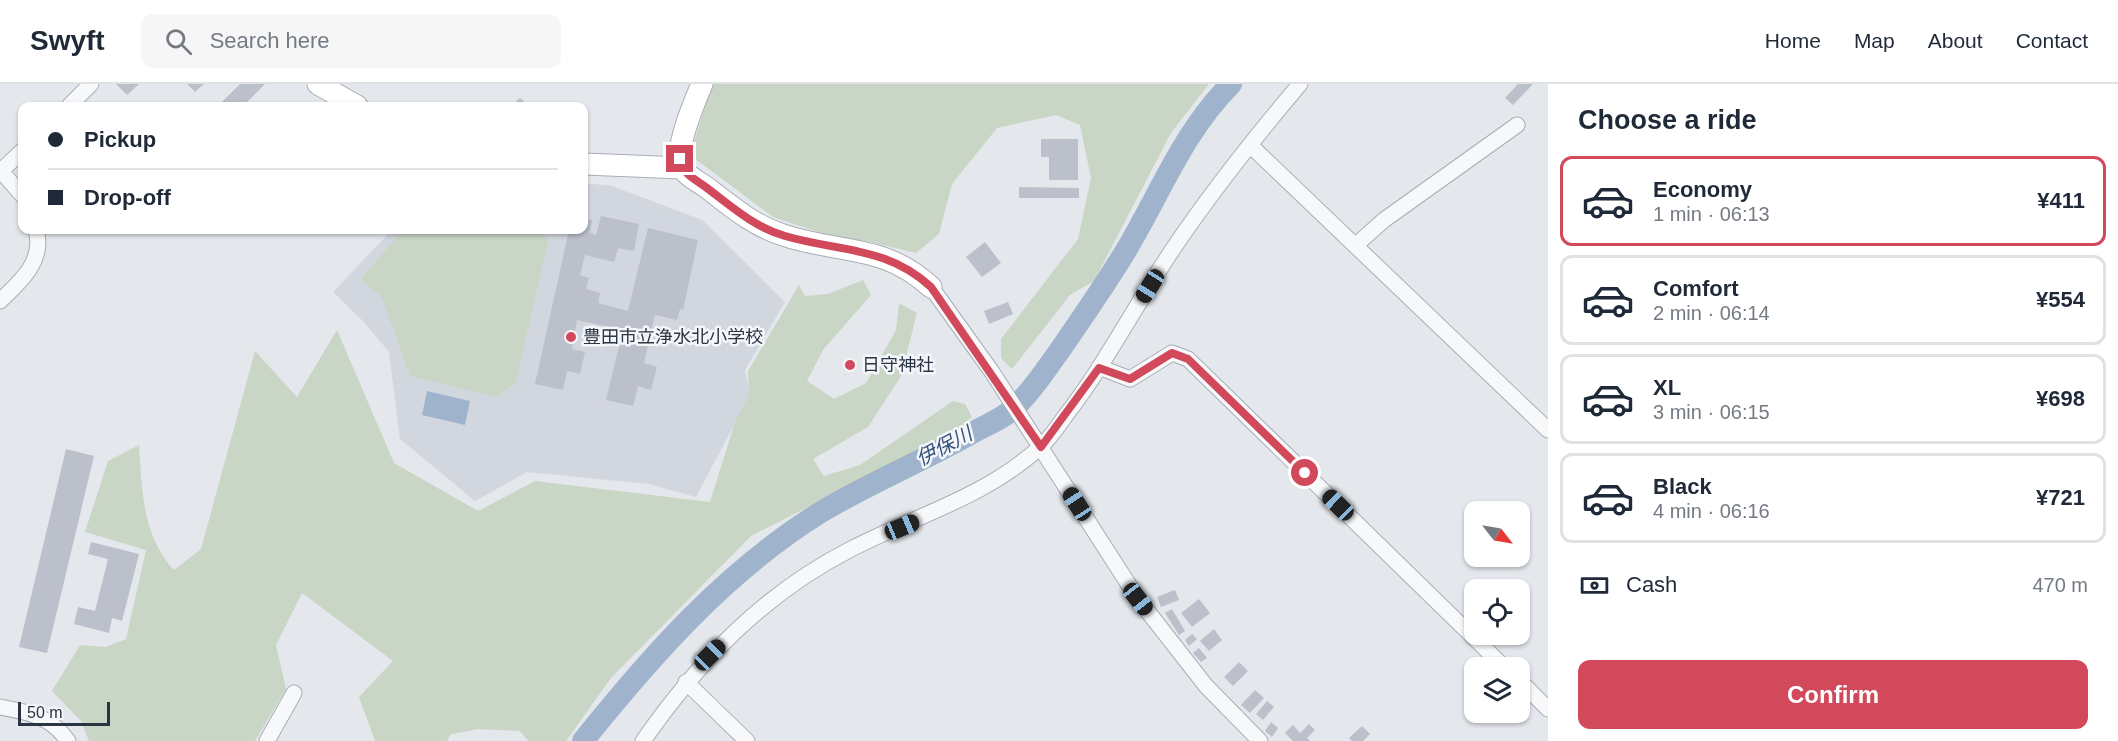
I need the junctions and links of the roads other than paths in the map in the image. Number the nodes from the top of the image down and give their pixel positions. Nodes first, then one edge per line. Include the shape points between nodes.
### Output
1 (91, 84) edge
2 (318, 84) edge
3 (702, 84) edge
4 (1300, 84) edge
5 (73, 102) edge
6 (350, 102) edge
7 (1517, 124) dead end
8 (1251, 146) junction
9 (18, 155) edge
10 (588, 164) edge
11 (682, 168) junction
12 (1, 170) edge
13 (18, 190) edge
14 (37, 234) edge
15 (1356, 245) junction
16 (931, 287) joint
17 (0, 302) edge
18 (1099, 368) junction
19 (1548, 430) edge
20 (1038, 442) junction
21 (1494, 657) edge
22 (686, 682) junction
23 (1530, 691) edge
24 (294, 693) dead end
25 (0, 707) edge
26 (1548, 709) edge
27 (68, 741) edge
28 (267, 741) edge
29 (643, 741) edge
30 (747, 741) edge
31 (1260, 741) edge

1 - 5 street
2 - 6 street
3 - 11 street via 681,147
4 - 8 street
7 - 15 street via 1384,220
8 - 15 street
8 - 18 street via 1175,246
9 - 12 street
10 - 11 street
11 - 16 street via 737,212 763,227 785,236 894,261
12 - 13 street
14 - 17 street via 32,266
15 - 19 street
16 - 20 street
18 - 20 street
18 - 21 street via 1130,379 1172,353 1188,359
20 - 22 street via 980,490 852,548 782,592 734,631
20 - 31 street via 1138,599 1206,686
22 - 29 street
22 - 30 street
23 - 26 street
24 - 28 street
25 - 27 street via 46,718

